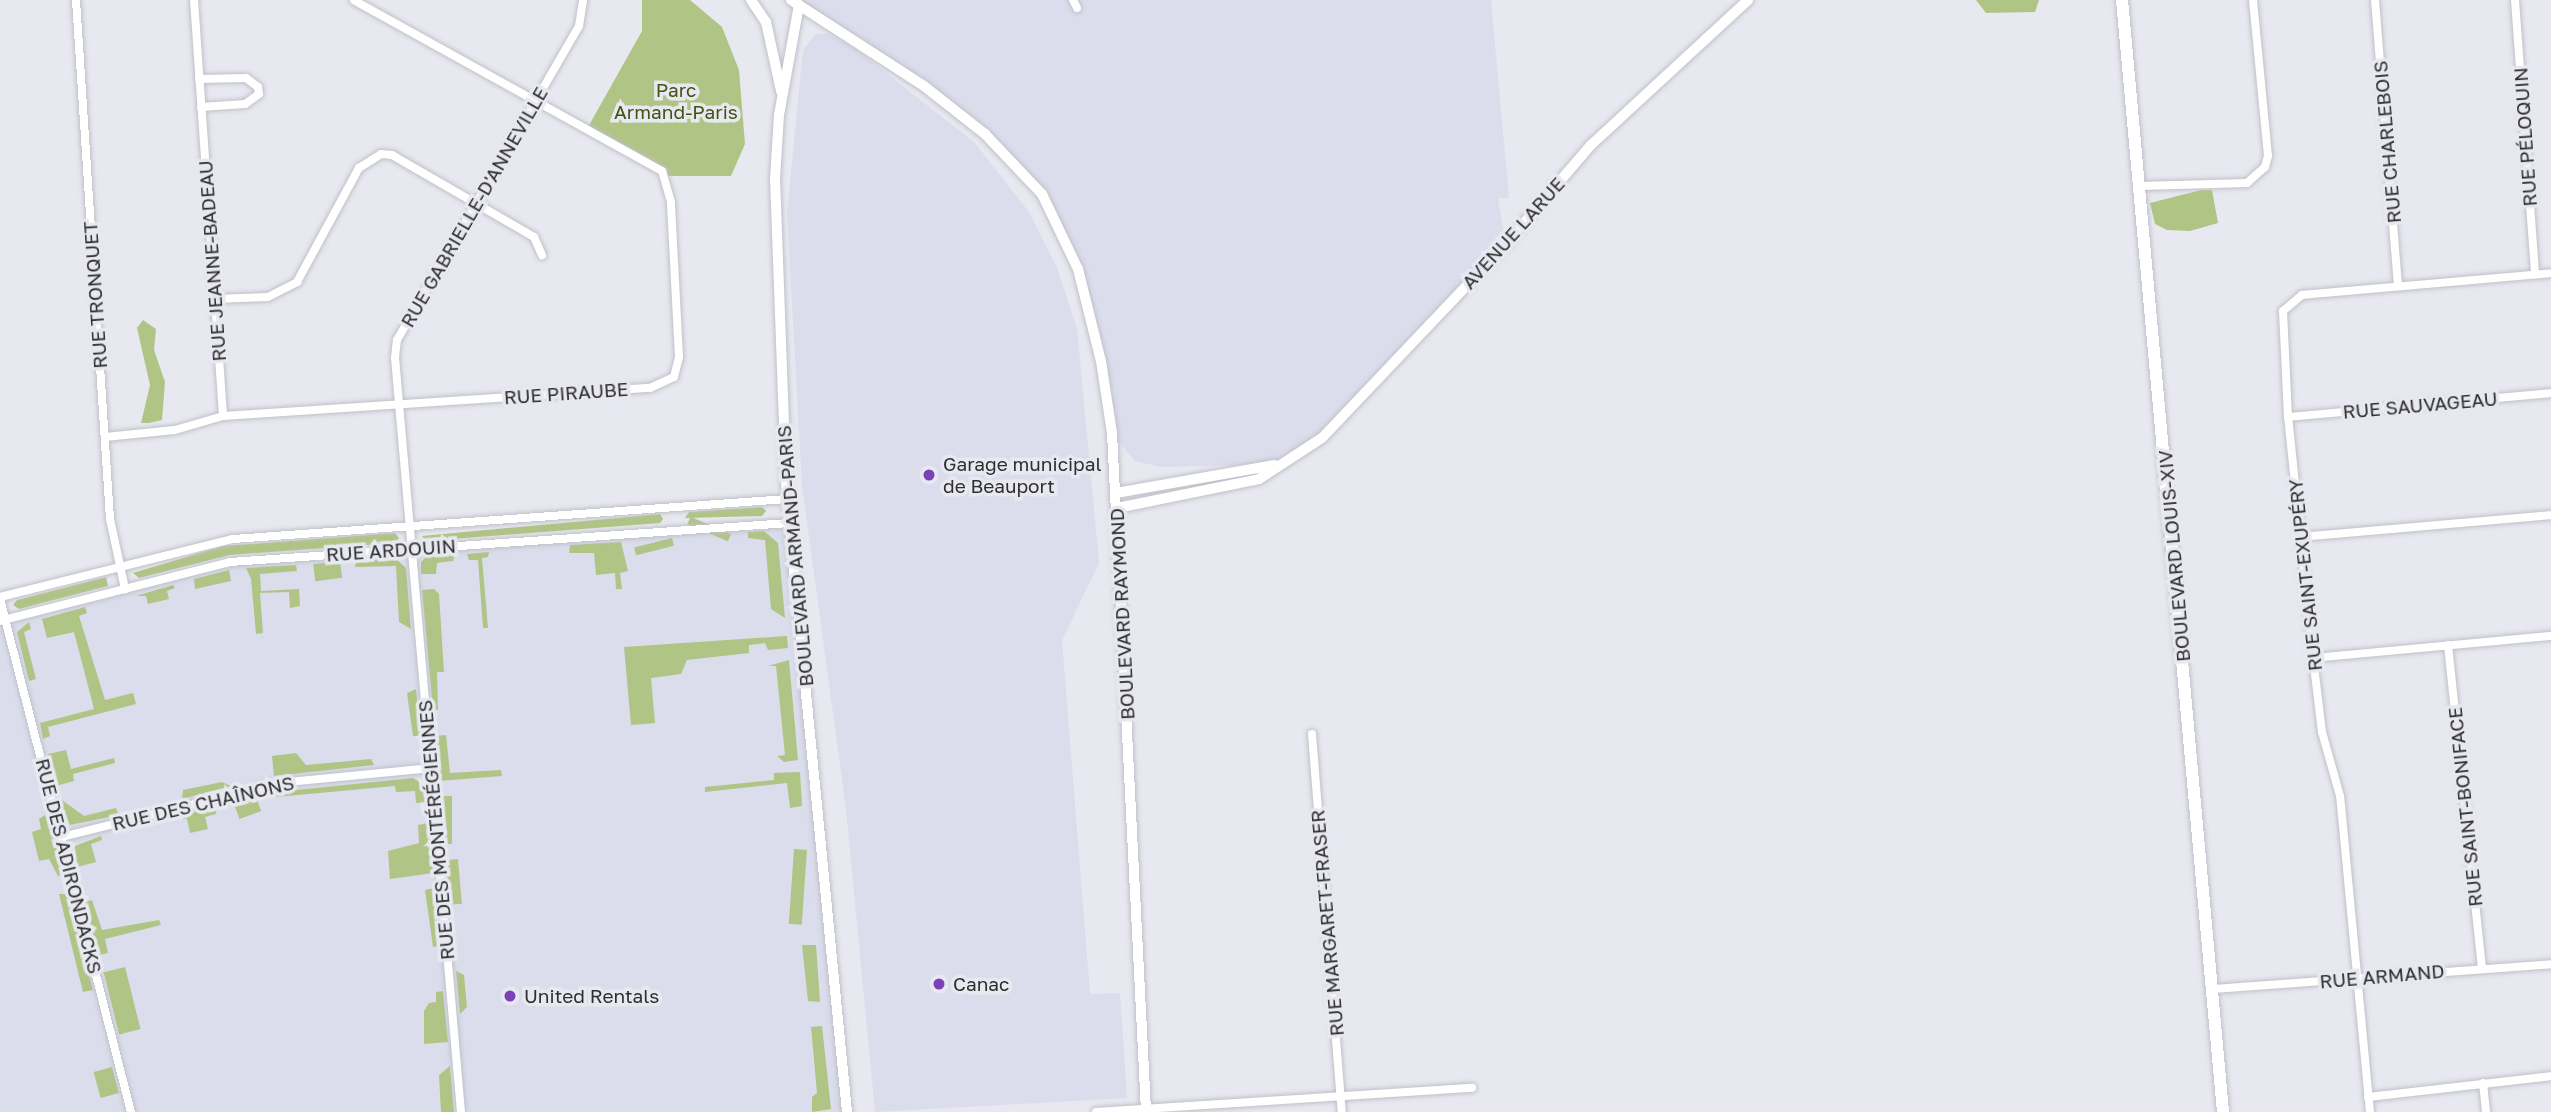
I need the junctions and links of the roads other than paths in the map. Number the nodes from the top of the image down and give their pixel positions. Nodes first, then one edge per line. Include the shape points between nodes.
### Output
1 (76, 0) edge
2 (194, 0) edge
3 (354, 0) edge
4 (583, 0) edge
5 (751, 0) edge
6 (1748, 0) edge
7 (2122, 0) edge
8 (2253, 0) edge
9 (2375, 0) edge
10 (2515, 0) edge
11 (797, 2) edge
12 (199, 79) junction
13 (782, 97) junction
14 (537, 99) junction
15 (201, 107) junction
16 (2140, 186) junction
17 (476, 204) junction
18 (542, 255) dead end
19 (2551, 273) edge
20 (2535, 274) junction
21 (2398, 285) junction
22 (214, 299) junction
23 (2551, 393) edge
24 (398, 404) junction
25 (223, 416) junction
26 (2288, 417) junction
27 (105, 437) junction
28 (1278, 464) junction
29 (1116, 493) junction
30 (787, 499) junction
31 (1117, 508) junction
32 (2551, 515) edge
33 (789, 523) junction
34 (409, 526) junction
35 (2301, 537) junction
36 (411, 549) junction
37 (120, 568) junction
38 (125, 589) junction
39 (0, 598) edge
40 (3, 621) edge
41 (2551, 636) edge
42 (2448, 645) junction
43 (2314, 658) junction
44 (1312, 734) dead end
45 (430, 768) junction
46 (62, 837) junction
47 (2551, 964) edge
48 (2482, 968) junction
49 (2357, 979) junction
50 (2214, 989) junction
51 (2551, 1076) edge
52 (2483, 1083) junction
53 (1472, 1088) dead end
54 (1341, 1097) junction
55 (2368, 1097) junction
56 (1146, 1110) edge
57 (131, 1112) edge
58 (461, 1112) edge
59 (847, 1112) edge
60 (1096, 1112) edge
61 (1342, 1112) edge
62 (2223, 1112) edge
63 (2370, 1112) edge
64 (2486, 1112) edge

1 - 27 street, RUE TRONQUET
2 - 12 street, RUE JEANNE-BADEAU
3 - 14 street
4 - 14 street, RUE GABRIELLE-D'ANNEVILLE via 579,26
5 - 13 street via 766,22
6 - 28 street, AVENUE LARUE via 1591,145 1506,244 1322,438
7 - 16 main road, BOULEVARD LOUIS-XIV
8 - 16 street via 2268,156 2265,167 2247,183
9 - 21 street, RUE CHARLEBOIS
10 - 20 street, RUE PÉLOQUIN
11 - 13 street, BOULEVARD ARMAND-PARIS
11 - 29 street, BOULEVARD RAYMOND via 934,94 985,134 1042,194 1078,269 1101,360
12 - 15 street, RUE JEANNE-BADEAU
12 - 15 street via 246,78 258,87 259,94 245,104
13 - 30 street, BOULEVARD ARMAND-PARIS via 775,209
14 - 17 street, RUE GABRIELLE-D'ANNEVILLE
14 - 24 street, RUE PIRAUBE via 663,171 672,215 679,356 674,376 650,388
15 - 22 street, RUE JEANNE-BADEAU
16 - 50 main road, BOULEVARD LOUIS-XIV
17 - 18 street via 534,237
17 - 22 street via 391,155 372,155 359,168 298,282 268,297
17 - 24 street, RUE GABRIELLE-D'ANNEVILLE via 397,340
19 - 20 street, RUE SAINT-EXUPÉRY
20 - 21 street, RUE SAINT-EXUPÉRY
21 - 26 street, RUE SAINT-EXUPÉRY via 2302,295 2290,301 2280,323
22 - 25 street, RUE JEANNE-BADEAU
23 - 26 street, RUE SAUVAGEAU
24 - 25 street, RUE PIRAUBE
24 - 34 street, RUE GABRIELLE-D'ANNEVILLE
25 - 27 street, RUE PIRAUBE via 175,430
26 - 35 street, RUE SAINT-EXUPÉRY
27 - 37 street, RUE TRONQUET via 110,519
28 - 29 street, AVENUE LARUE
28 - 31 street, AVENUE LARUE via 1259,479
29 - 31 street, BOULEVARD RAYMOND
30 - 33 street, BOULEVARD ARMAND-PARIS
30 - 34 street, RUE ARDOUIN
31 - 56 street, BOULEVARD RAYMOND
32 - 35 street
33 - 36 street, RUE ARDOUIN
33 - 59 street, BOULEVARD ARMAND-PARIS
34 - 36 street, RUE GABRIELLE-D'ANNEVILLE
34 - 37 street, RUE ARDOUIN via 233,539
35 - 43 street, RUE SAINT-EXUPÉRY
36 - 38 street, RUE ARDOUIN via 230,562
36 - 45 street, RUE DES MONTÉRÉGIENNES
37 - 38 street, RUE TRONQUET
37 - 39 street, RUE ARDOUIN
38 - 40 street, RUE ARDOUIN
39 - 40 street, RUE DES ADIRONDACKS
40 - 46 street, RUE DES ADIRONDACKS
41 - 42 street
42 - 43 street
42 - 48 street, RUE SAINT-BONIFACE
43 - 49 street, RUE SAINT-EXUPÉRY via 2322,732 2340,796
44 - 54 street, RUE MARGARET-FRASER
45 - 46 street, RUE DES CHAÎNONS via 278,783
45 - 58 street, RUE DES MONTÉRÉGIENNES
46 - 57 street, RUE DES ADIRONDACKS
47 - 48 street, RUE ARMAND
48 - 49 street, RUE ARMAND
49 - 50 street, RUE ARMAND
49 - 55 street, RUE SAINT-EXUPÉRY
50 - 62 main road, BOULEVARD LOUIS-XIV
51 - 52 street
52 - 55 street
52 - 64 street
53 - 54 street
54 - 56 street
54 - 61 street, RUE MARGARET-FRASER
55 - 63 street, RUE SAINT-EXUPÉRY
56 - 60 street

